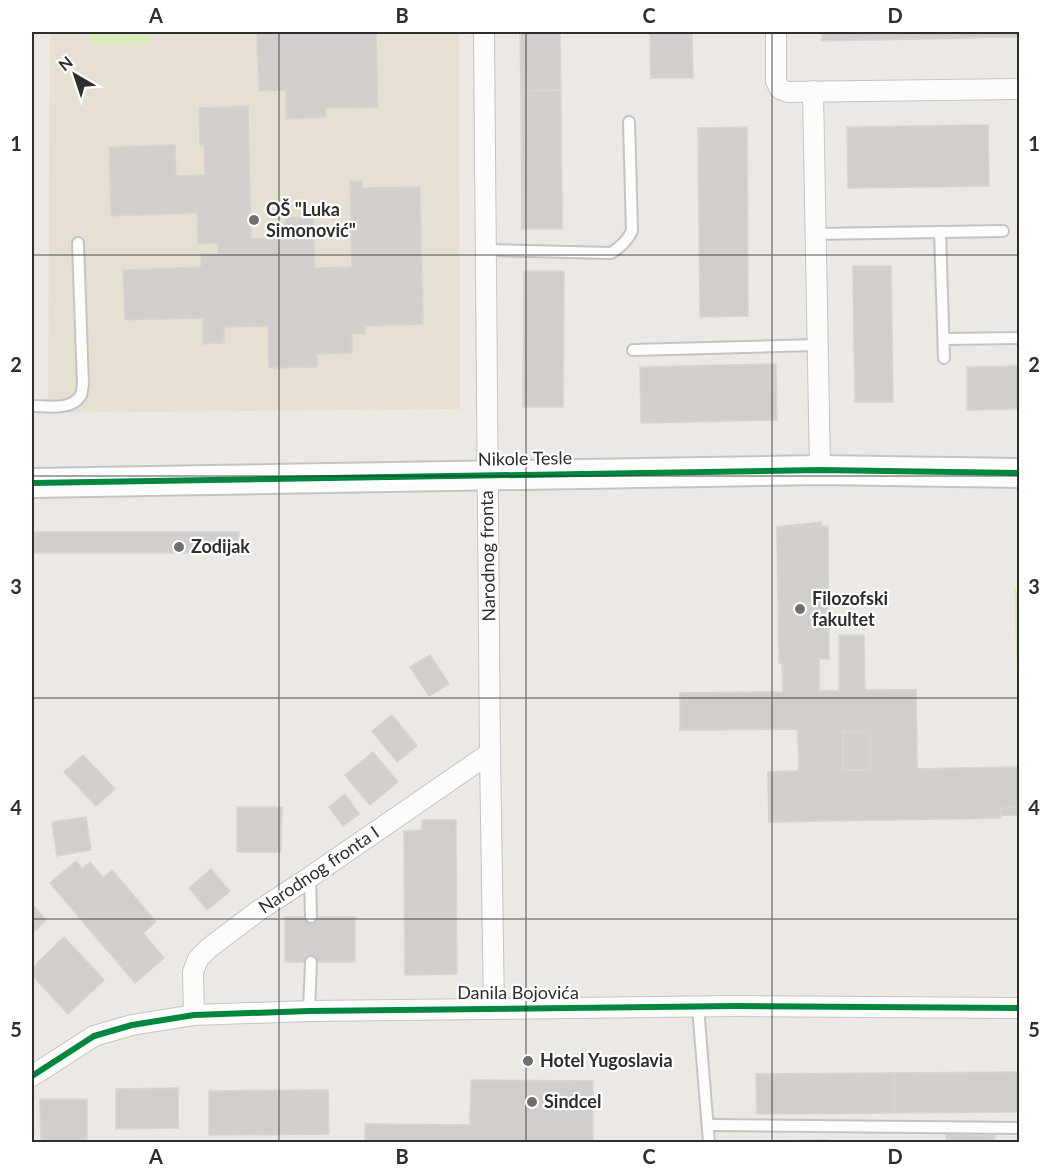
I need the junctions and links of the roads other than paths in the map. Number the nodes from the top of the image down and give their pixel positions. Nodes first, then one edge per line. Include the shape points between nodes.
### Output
1 (484, 32) edge
2 (776, 32) edge
3 (1020, 89) edge
4 (813, 91) junction
5 (628, 122) dead end
6 (1003, 231) dead end
7 (940, 232) junction
8 (815, 234) junction
9 (78, 243) dead end
10 (486, 250) junction
11 (1020, 338) edge
12 (944, 339) junction
13 (818, 345) junction
14 (633, 350) dead end
15 (944, 358) dead end
16 (32, 406) edge
17 (820, 470) junction
18 (1020, 473) edge
19 (487, 475) junction
20 (32, 483) edge
21 (490, 753) junction
22 (310, 877) junction
23 (312, 917) dead end
24 (311, 962) dead end
25 (698, 1007) junction
26 (494, 1008) junction
27 (1020, 1008) edge
28 (309, 1011) junction
29 (194, 1015) junction
30 (32, 1076) edge
31 (709, 1125) junction
32 (1020, 1128) edge
33 (709, 1143) edge

1 - 10 street, Narodnog fronta
2 - 4 street via 776,81 780,89
3 - 4 street
4 - 8 street
5 - 10 lane via 632,231 620,247 611,253
6 - 7 lane
7 - 8 lane
7 - 12 lane
8 - 13 street
9 - 16 lane via 81,395 67,406
10 - 19 street, Narodnog fronta
11 - 12 lane
12 - 15 lane
13 - 14 lane
13 - 17 street
17 - 18 street, Nikole Tesle
17 - 19 street, Nikole Tesle
19 - 20 street, Nikole Tesle
19 - 21 street, Narodnog fronta
21 - 22 street, Narodnog fronta I
21 - 26 street, Narodnog fronta
22 - 23 lane
22 - 29 street, Narodnog fronta I via 258,911 198,959 193,972
24 - 28 lane
25 - 26 street, Danila Bojovića
25 - 27 street, Danila Bojovića
25 - 31 lane
26 - 28 street, Danila Bojovića
28 - 29 street, Danila Bojovića
29 - 30 street, Danila Bojovića via 94,1036
31 - 32 lane
31 - 33 lane

